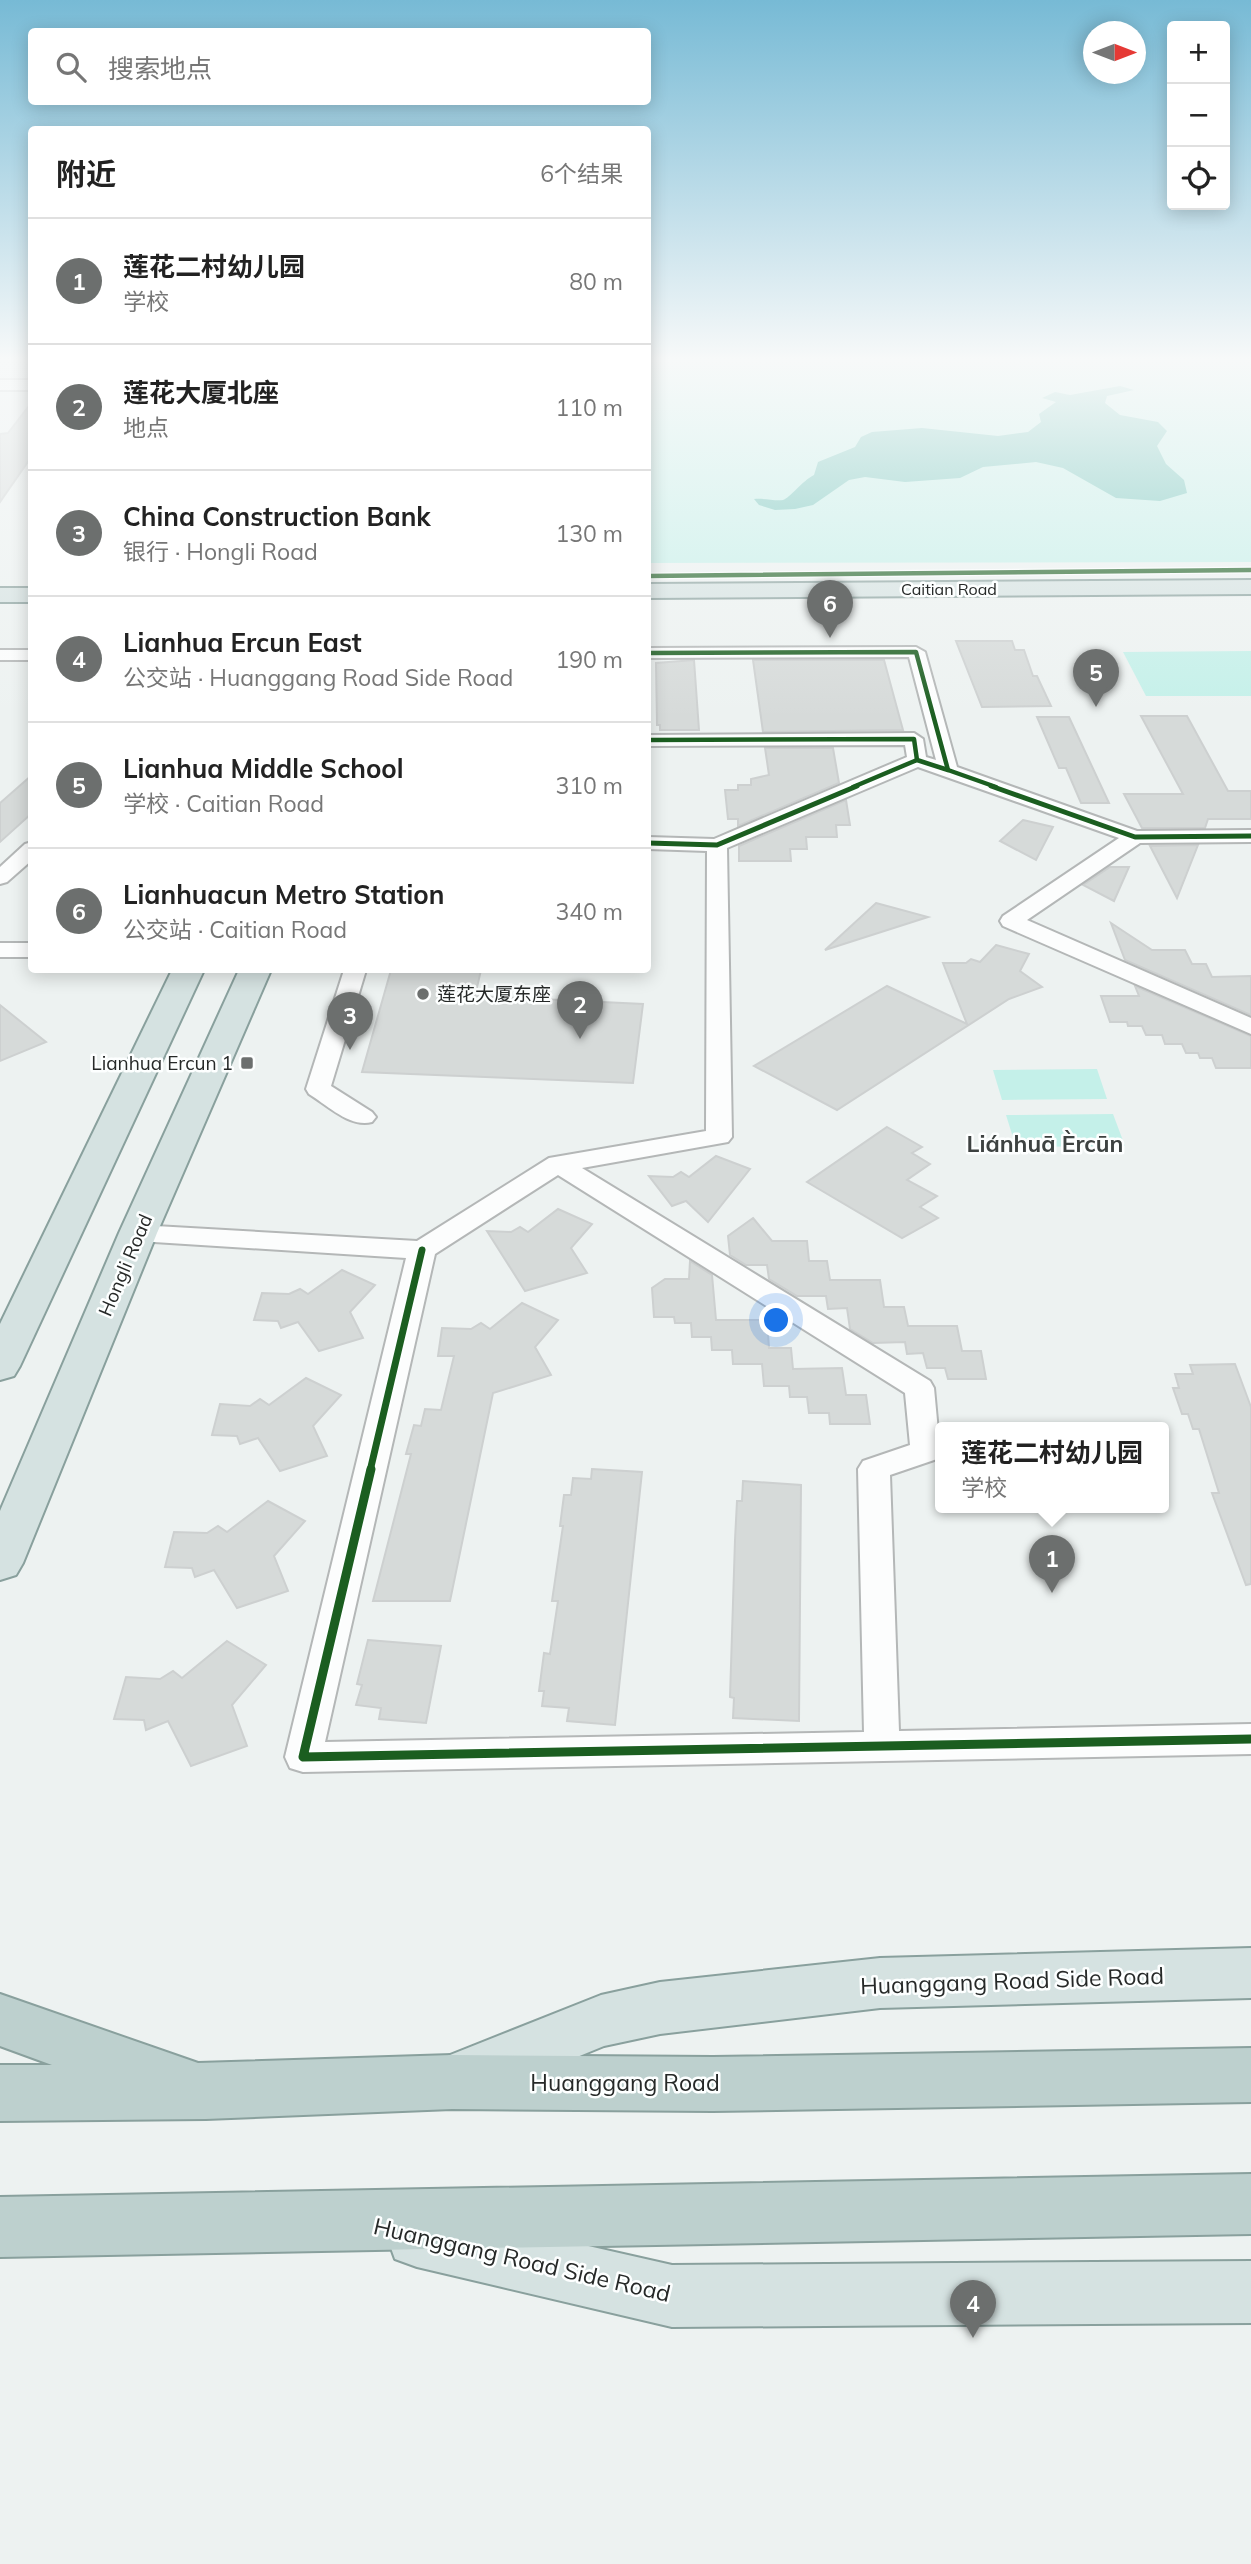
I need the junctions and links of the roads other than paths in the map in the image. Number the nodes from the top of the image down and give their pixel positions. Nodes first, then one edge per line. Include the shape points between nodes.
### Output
1 (1251, 587) edge
2 (651, 591) edge
3 (0, 595) edge
4 (28, 595) edge
5 (1251, 606) edge
6 (651, 610) edge
7 (0, 614) edge
8 (28, 614) edge
9 (651, 653) edge
10 (0, 655) edge
11 (28, 655) edge
12 (651, 740) edge
13 (917, 760) junction
14 (948, 770) junction
15 (1135, 836) junction
16 (1251, 836) edge
17 (651, 844) edge
18 (717, 845) junction
19 (28, 852) edge
20 (0, 878) edge
21 (0, 950) edge
22 (28, 950) edge
23 (187, 973) edge
24 (254, 973) edge
25 (354, 973) edge
26 (1251, 1027) edge
27 (363, 1117) dead end
28 (609, 1155) dead end
29 (558, 1164) junction
30 (138, 1233) junction
31 (422, 1250) junction
32 (0, 1366) edge
33 (0, 1563) edge
34 (1251, 1739) edge
35 (882, 1748) junction
36 (1251, 1973) edge
37 (0, 2020) edge
38 (1251, 2075) edge
39 (452, 2082) junction
40 (206, 2091) junction
41 (0, 2093) edge
42 (1251, 2203) edge
43 (340, 2219) junction
44 (63, 2225) junction
45 (0, 2227) edge
46 (0, 2252) edge
47 (1251, 2292) edge

1 - 2 main road, Caitian Road
3 - 4 main road
5 - 6 main road, Caitian Road
7 - 8 main road
9 - 14 street via 916,652
10 - 11 street
12 - 13 street via 914,739
13 - 14 street
13 - 18 street
14 - 15 street
15 - 16 street
15 - 26 street via 1011,921
17 - 18 street
18 - 29 street via 719,1137
19 - 20 street
21 - 22 street
23 - 32 main road
24 - 30 main road, Hongli Road
25 - 27 street via 318,1089
28 - 29 street
29 - 31 street
29 - 35 street via 919,1388 926,1451 874,1469
30 - 31 street
30 - 33 main road, Hongli Road
31 - 35 street via 303,1758
34 - 35 street
36 - 39 main road, Huanggang Road Side Road via 880,1983 660,2008 601,2021
37 - 40 highway
38 - 39 highway, Huanggang Road via 713,2084
39 - 40 highway, Huanggang Road
40 - 41 highway, Huanggang Road
42 - 43 highway
43 - 44 highway
43 - 47 main road, Huanggang Road Side Road via 672,2297
44 - 45 highway
44 - 46 highway

